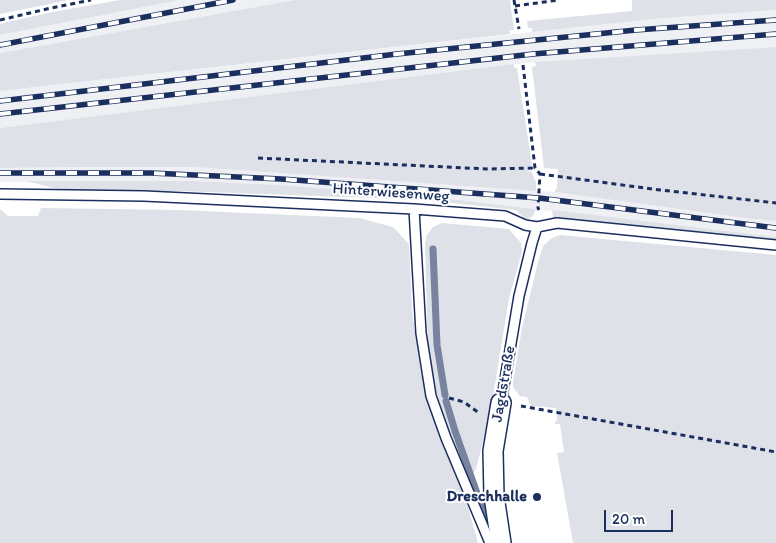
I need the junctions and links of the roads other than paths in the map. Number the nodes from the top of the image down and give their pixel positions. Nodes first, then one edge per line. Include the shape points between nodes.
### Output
1 (0, 194) edge
2 (414, 209) junction
3 (537, 227) junction
4 (776, 245) edge
5 (500, 411) joint
6 (490, 543) edge
7 (501, 543) edge

1 - 2 lane, Hinterwiesenweg via 163,197
2 - 3 lane, Hinterwiesenweg via 505,216
2 - 6 lane via 421,333 431,396
3 - 4 lane, Hinterwiesenweg via 557,223
3 - 5 lane, Jagdstraße via 519,296
5 - 7 street, Jagdstraße via 493,451

